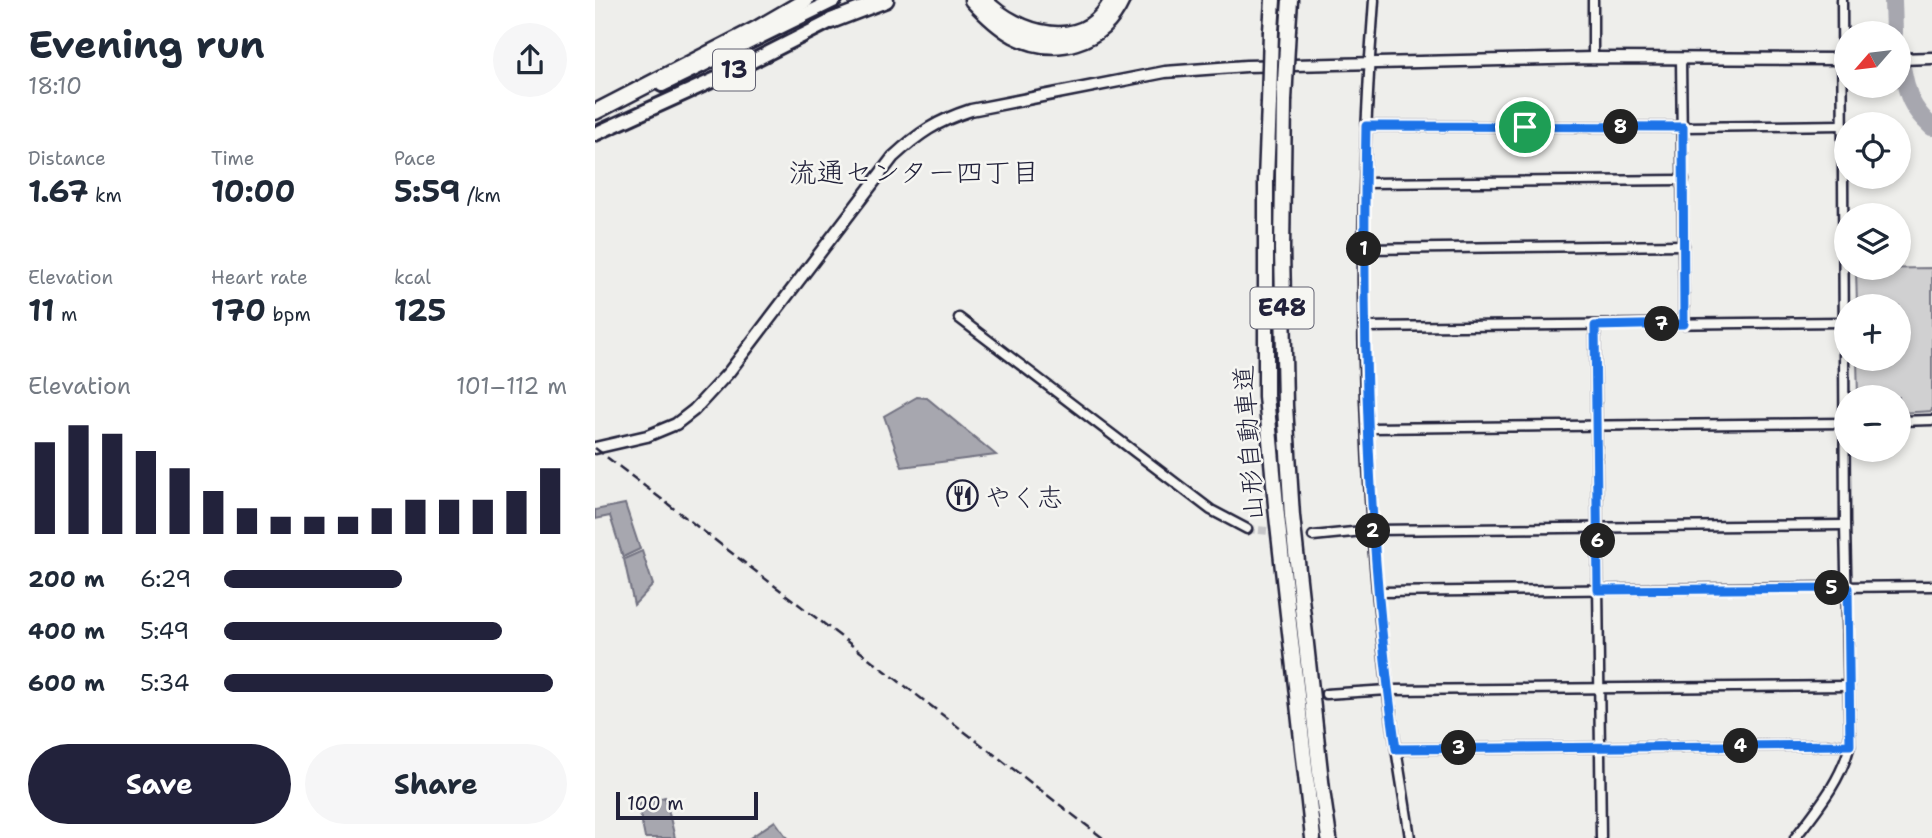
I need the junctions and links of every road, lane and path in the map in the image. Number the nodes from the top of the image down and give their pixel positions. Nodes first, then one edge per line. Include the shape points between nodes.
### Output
1 (806, 0) edge
2 (835, 0) edge
3 (870, 0) edge
4 (886, 0) edge
5 (972, 0) edge
6 (984, 0) edge
7 (1112, 0) edge
8 (1122, 0) edge
9 (1272, 0) edge
10 (1290, 0) edge
11 (1374, 0) edge
12 (1593, 0) edge
13 (1842, 0) edge
14 (1843, 21) edge
15 (831, 22) junction
16 (1593, 58) junction
17 (1681, 58) junction
18 (1932, 58) edge
19 (1834, 59) edge
20 (1911, 59) edge
21 (1369, 63) junction
22 (1276, 102) junction
23 (595, 114) edge
24 (1834, 125) edge
25 (1366, 126) junction
26 (1683, 127) junction
27 (595, 134) edge
28 (1684, 180) junction
29 (1365, 183) junction
30 (1843, 189) edge
31 (1684, 245) junction
32 (1364, 250) junction
33 (1844, 294) edge
34 (959, 318) dead end
35 (1834, 322) edge
36 (1684, 324) junction
37 (1595, 326) junction
38 (1365, 327) junction
39 (1932, 420) edge
40 (1911, 421) edge
41 (1834, 423) edge
42 (1596, 424) junction
43 (1368, 428) junction
44 (595, 448) edge
45 (1846, 462) edge
46 (1845, 525) junction
47 (1598, 527) junction
48 (1247, 529) tunnel mouth
49 (1373, 530) junction
50 (1313, 536) dead end
51 (1932, 586) edge
52 (1848, 588) junction
53 (1598, 590) junction
54 (1379, 592) junction
55 (1849, 686) junction
56 (1388, 690) junction
57 (1599, 690) junction
58 (1327, 694) dead end
59 (1850, 745) junction
60 (1600, 746) junction
61 (1396, 749) junction
62 (1313, 838) edge
63 (1329, 838) edge
64 (1411, 838) edge
65 (1601, 838) edge
66 (1795, 838) edge

1 - 23 highway
2 - 23 highway, 13
3 - 15 highway, 13
4 - 15 highway
5 - 8 highway via 1013,35 1063,46 1098,32
6 - 7 highway via 1025,29 1055,35 1081,30 1102,15
9 - 22 highway, 山形自動車道 / E48, bridge
10 - 22 highway, 山形自動車道 / E48, bridge
11 - 21 street
12 - 16 street
13 - 14 street
15 - 27 highway, 13
16 - 17 street
16 - 21 street
17 - 19 street
17 - 26 street
18 - 20 street
21 - 25 street
21 - 44 street via 1165,72 1018,99 946,118 921,132 893,157 708,396 676,424
22 - 62 highway, 山形自動車道 / E48 via 1266,180 1266,396
22 - 63 highway, 山形自動車道 / E48 via 1291,516
24 - 26 street
25 - 26 street
25 - 29 street
26 - 28 street
28 - 29 street
28 - 31 street
29 - 32 street
30 - 33 street
31 - 32 street
31 - 36 street
32 - 38 street
34 - 48 street via 1210,510
35 - 36 street
36 - 37 street
37 - 38 street
37 - 42 street
38 - 43 street
39 - 40 street
41 - 42 street
42 - 43 street
42 - 47 street
43 - 49 street
45 - 46 street
46 - 47 street
46 - 52 street
47 - 49 street
47 - 53 street
49 - 50 street
49 - 54 street
51 - 52 street
52 - 53 street
52 - 55 street
53 - 54 street
53 - 57 street
54 - 56 street
55 - 57 street
55 - 59 street
56 - 57 street
56 - 58 street
56 - 61 street
57 - 60 street
59 - 60 street
59 - 66 street via 1836,781
60 - 61 street
60 - 65 street
61 - 64 street

